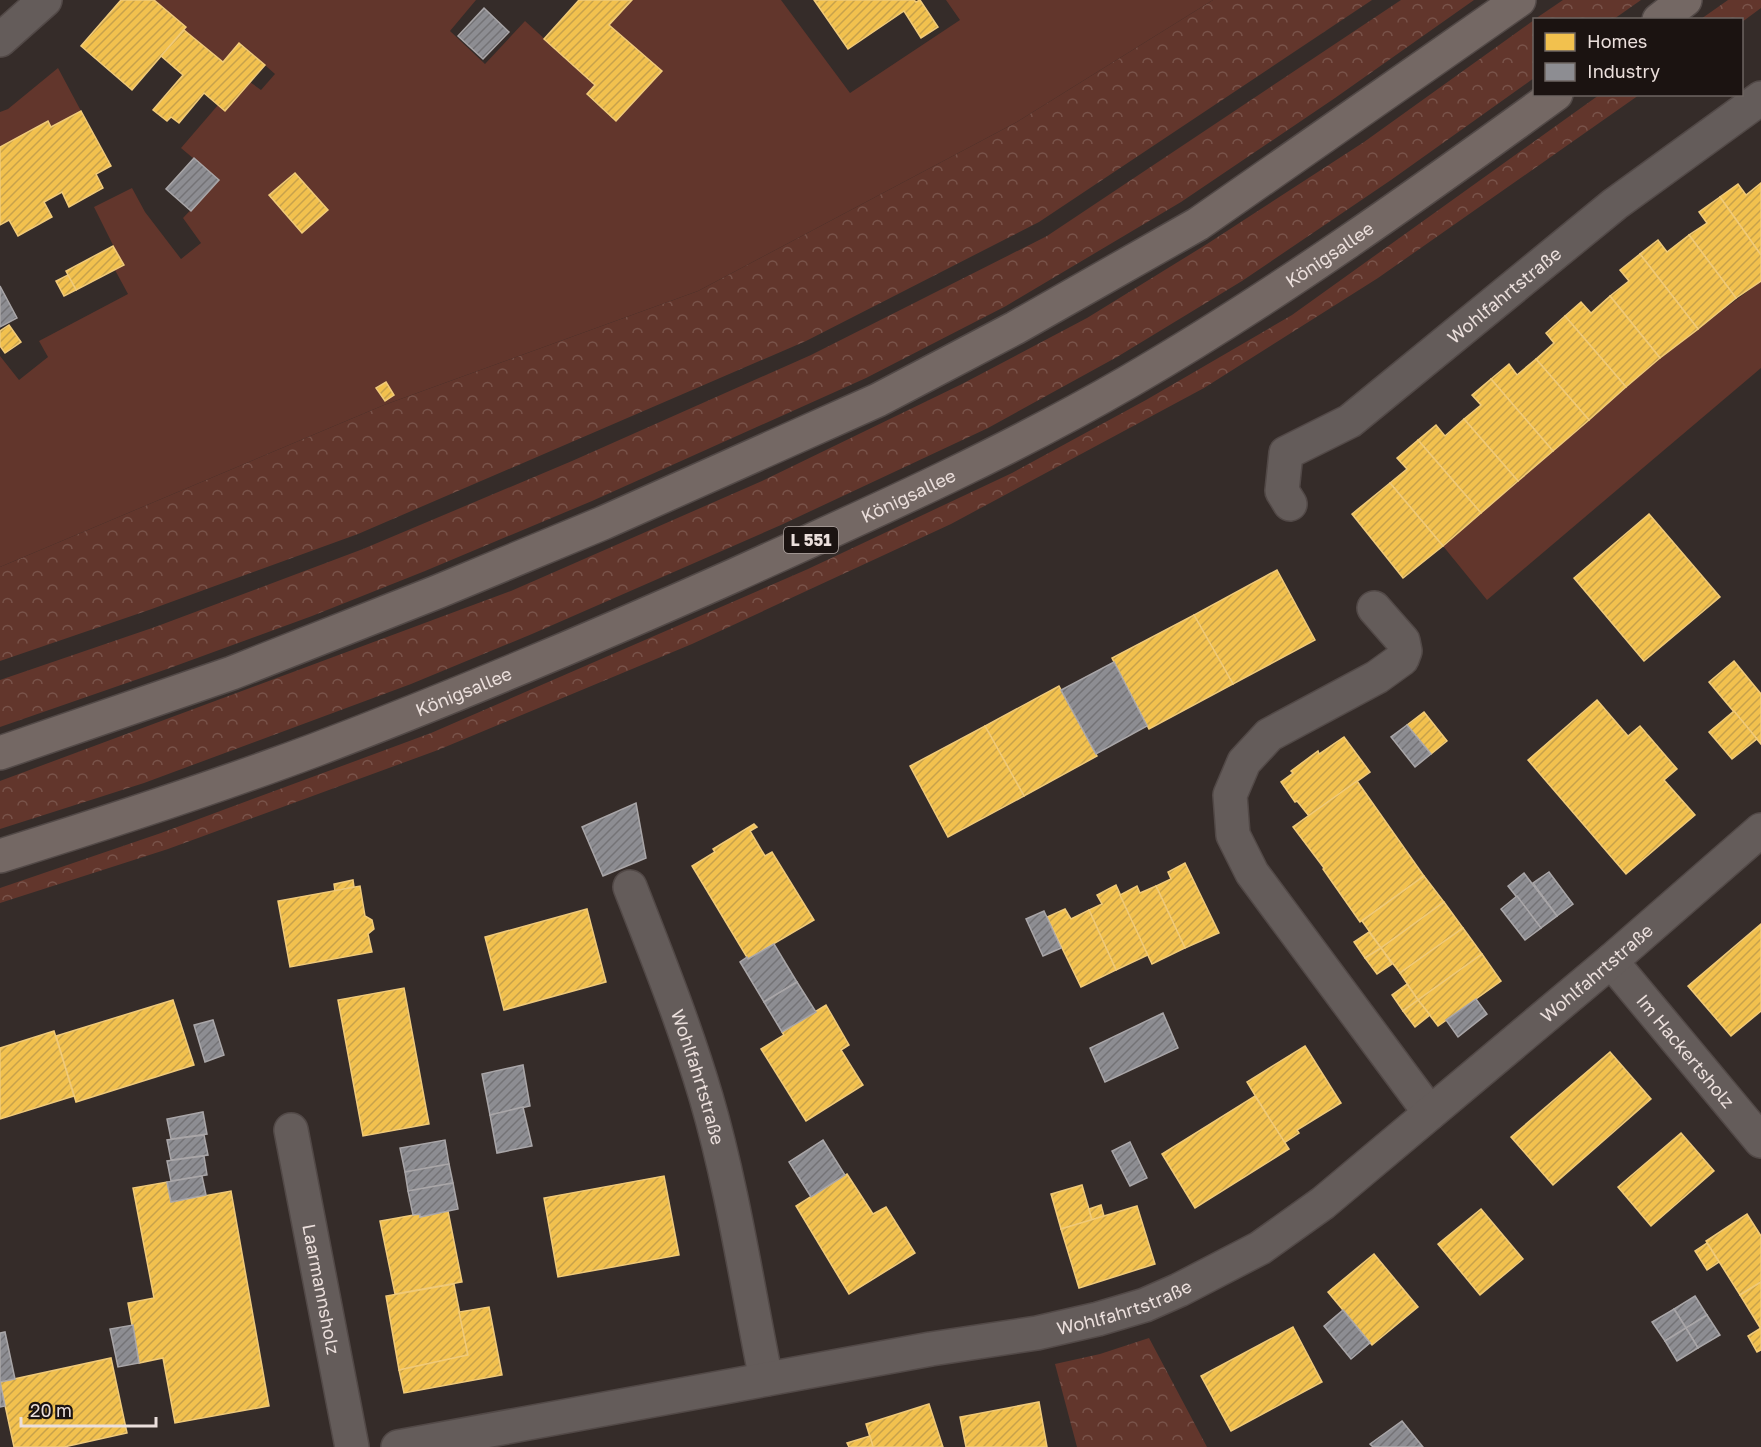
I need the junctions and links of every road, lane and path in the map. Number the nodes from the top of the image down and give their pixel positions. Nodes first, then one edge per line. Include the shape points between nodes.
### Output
1 (45, 0) edge
2 (1519, 0) edge
3 (1685, 0) edge
4 (1662, 18) edge
5 (0, 40) edge
6 (1553, 96) edge
7 (1761, 98) edge
8 (1290, 504) dead end
9 (1374, 608) dead end
10 (0, 753) edge
11 (1761, 830) edge
12 (0, 856) edge
13 (630, 887) dead end
14 (1611, 961) junction
15 (1430, 1113) junction
16 (291, 1130) dead end
17 (1761, 1141) edge
18 (766, 1379) junction
19 (352, 1447) edge
20 (398, 1447) edge

1 - 5 street
2 - 10 main road via 1198,224 878,400 603,523 437,592 232,673
3 - 4 main road
6 - 12 main road, Königsallee / L 551 via 1405,204 1253,304 1128,382 999,451 680,599 423,708 152,808
7 - 8 street, Wohlfahrtstraße via 1615,204 1350,422 1286,453 1281,491
9 - 15 street via 1403,640 1405,651 1401,659 1377,677 1269,735 1244,762 1230,795 1233,835 1252,873
11 - 14 street, Wohlfahrtstraße
13 - 18 street, Wohlfahrtstraße via 678,1011 706,1099 728,1186
14 - 15 street, Wohlfahrtstraße
14 - 17 street, Im Hackertsholz
15 - 18 street, Wohlfahrtstraße via 1323,1203 1260,1248 1145,1305 1037,1333
16 - 19 street, Laarmannsholz
18 - 20 street, Wohlfahrtstraße

